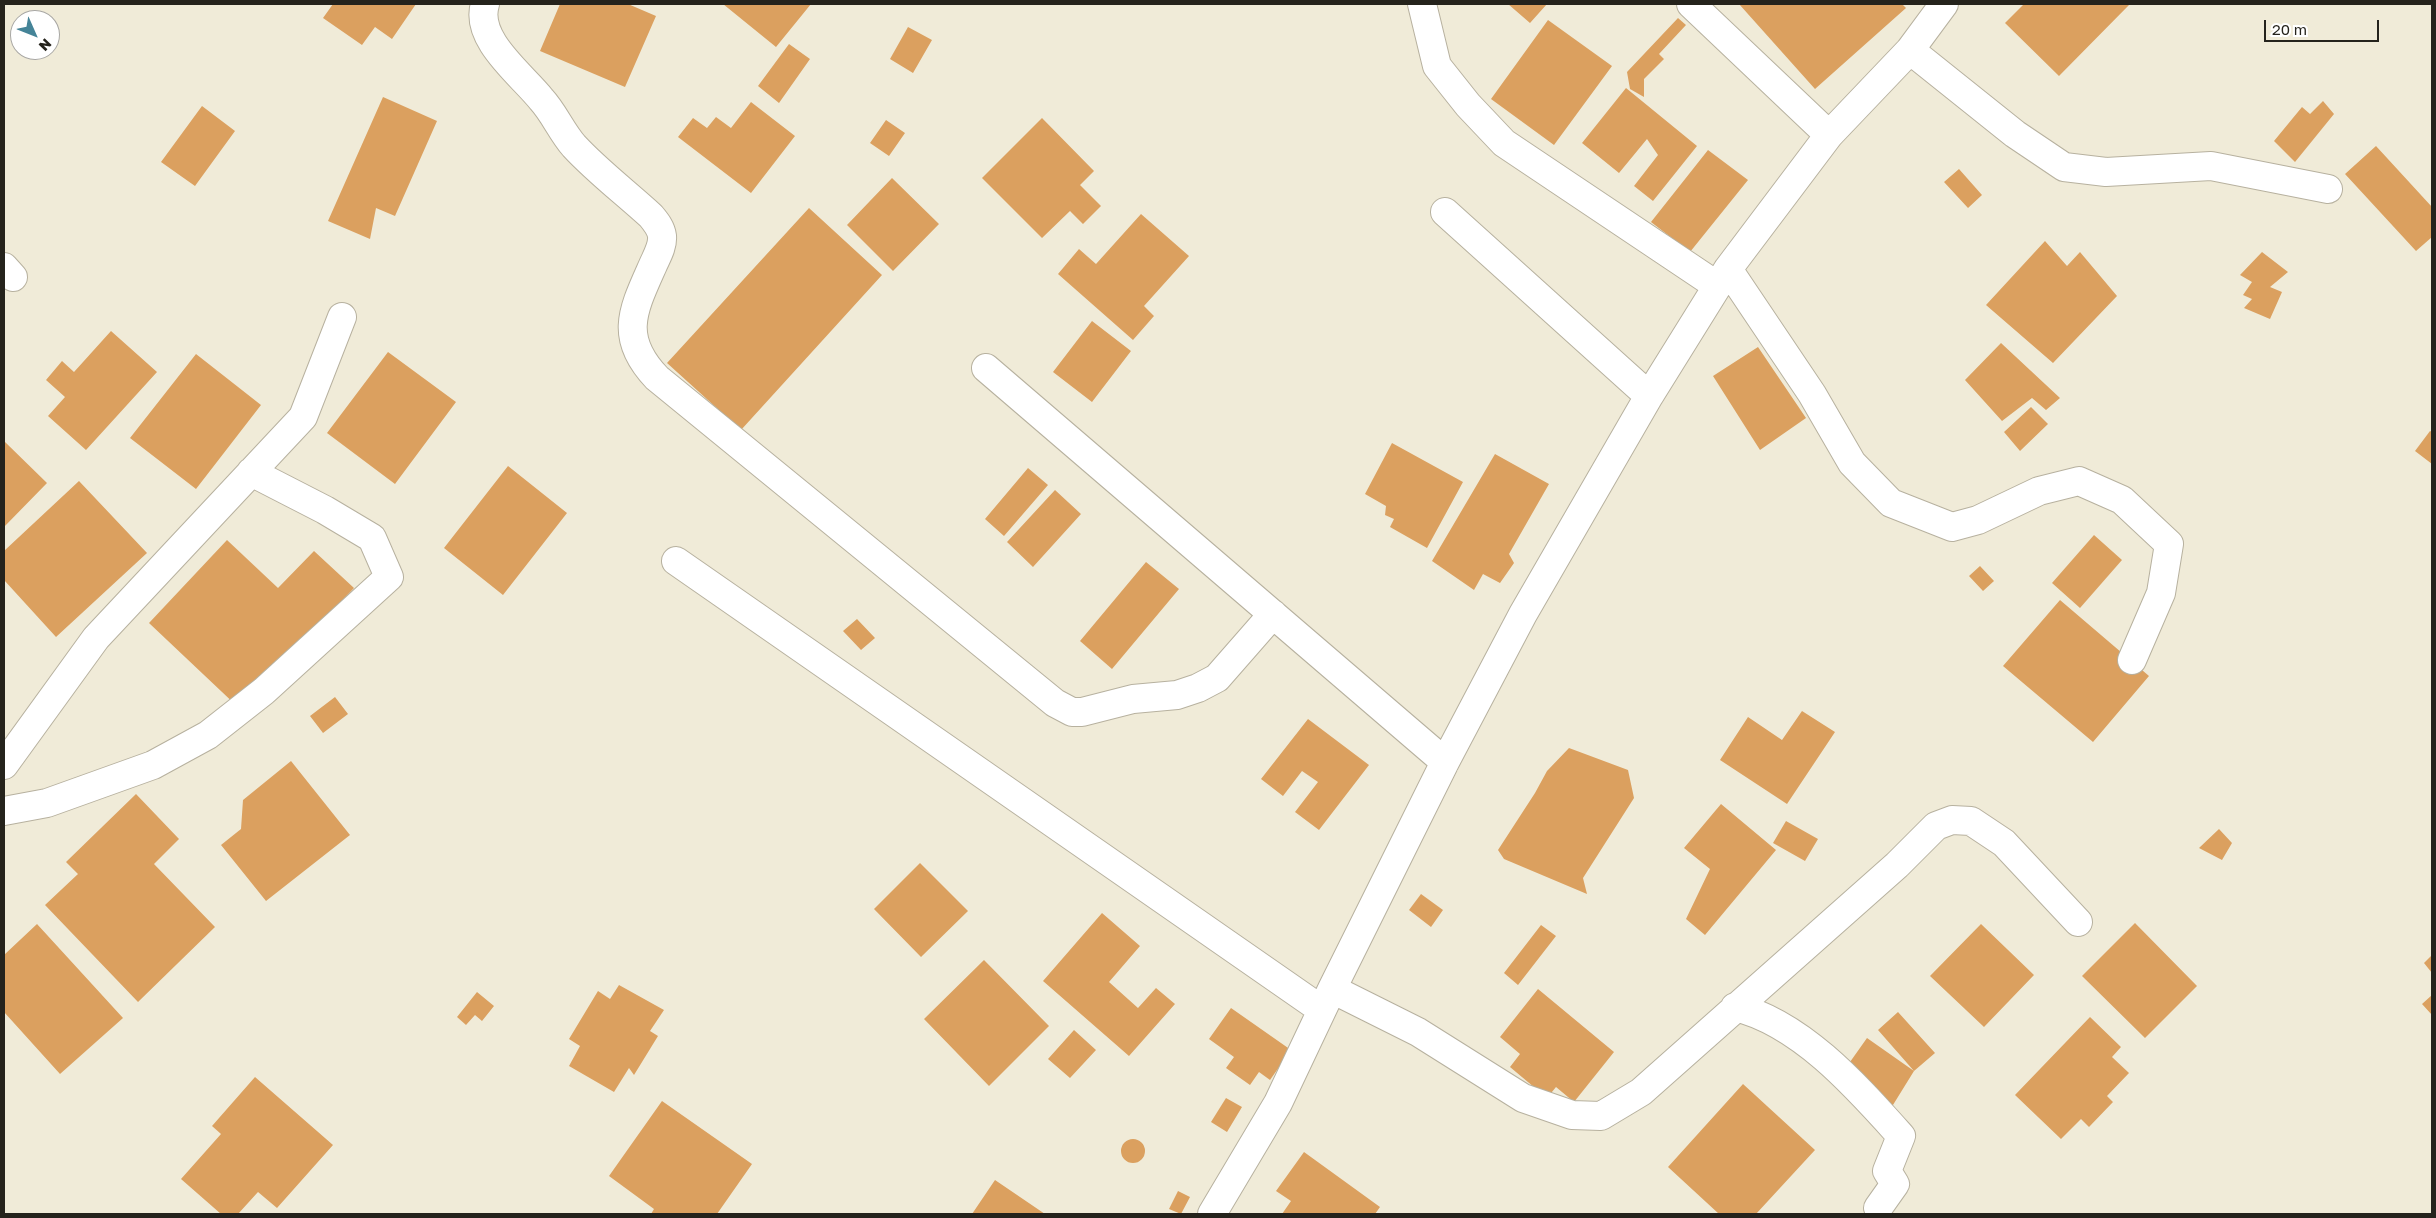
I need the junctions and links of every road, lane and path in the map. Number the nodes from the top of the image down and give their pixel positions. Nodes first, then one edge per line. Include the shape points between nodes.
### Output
1 (485, 4) edge
2 (1422, 4) edge
3 (1691, 4) edge
4 (1944, 4) edge
5 (1910, 50) junction
6 (1829, 135) junction
7 (2328, 189) dead end
8 (1445, 212) dead end
9 (1722, 277) junction
10 (342, 317) dead end
11 (986, 368) dead end
12 (1649, 396) junction
13 (251, 472) junction
14 (676, 561) dead end
15 (1273, 614) junction
16 (2132, 660) dead end
17 (1445, 762) junction
18 (4, 765) edge
19 (4, 810) edge
20 (2078, 922) dead end
21 (1327, 999) junction
22 (1735, 1007) junction
23 (1878, 1208) dead end
24 (1212, 1214) edge

1 - 15 street via 483,18 493,45 543,101 576,147 659,226 662,236 660,248 633,315 635,342 645,365 1055,703 1072,712 1082,712 1133,699 1178,695 1198,688 1217,678
2 - 9 street via 1437,66 1504,143
3 - 6 street
4 - 5 street
5 - 6 street
5 - 7 street via 2015,134 2064,168 2106,172 2211,166
6 - 9 street
8 - 12 street
9 - 12 street
9 - 16 street via 1812,394 1852,464 1891,503 1952,527 1978,520 2039,491 2079,481 2122,500 2169,544 2161,594
10 - 13 street via 303,417
11 - 15 street
12 - 17 street via 1523,614
13 - 18 street via 96,638
13 - 19 street via 372,538 389,577 264,691 208,735 153,764 47,803
14 - 21 street
15 - 17 street
17 - 21 street
20 - 22 street via 2004,844 1971,821 1952,820 1936,826
21 - 22 street via 1418,1032 1523,1098 1572,1115 1601,1116 1641,1092
21 - 24 street via 1278,1103
22 - 23 street via 1755,1012 1809,1044 1868,1099 1901,1136 1887,1171 1896,1184

